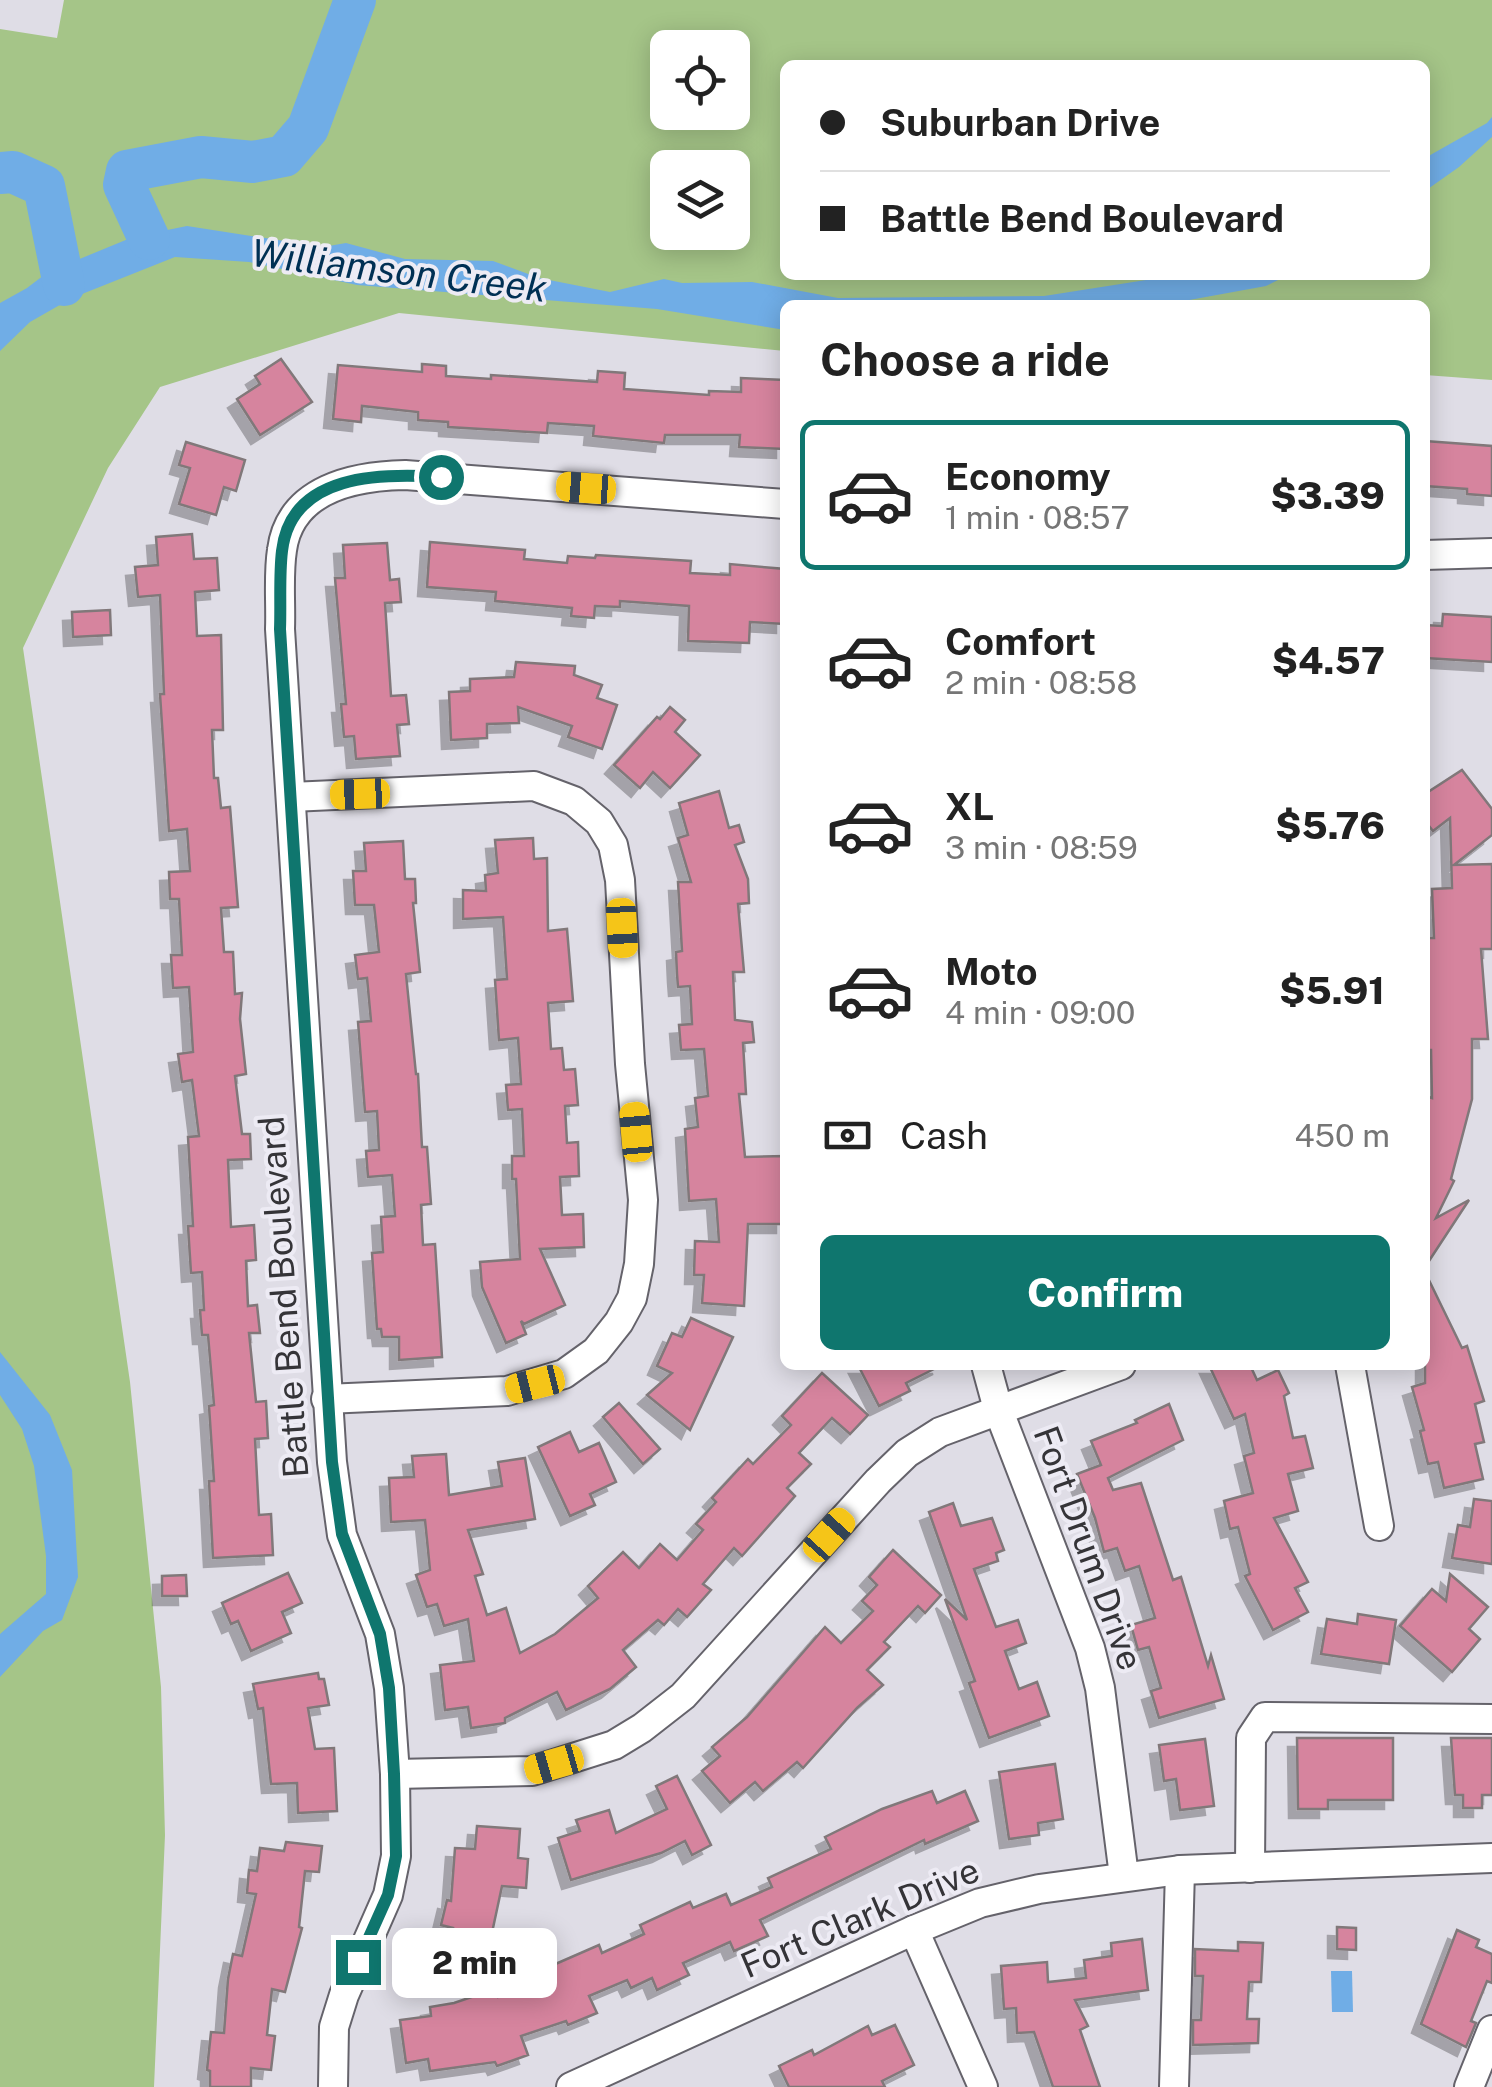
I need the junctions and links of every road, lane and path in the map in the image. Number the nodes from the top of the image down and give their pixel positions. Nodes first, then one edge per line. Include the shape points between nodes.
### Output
1 (780, 504) edge
2 (1492, 553) edge
3 (1430, 555) edge
4 (291, 797) junction
5 (987, 1370) edge
6 (1107, 1370) edge
7 (1351, 1370) edge
8 (326, 1399) junction
9 (998, 1409) junction
10 (1379, 1526) dead end
11 (1492, 1719) edge
12 (394, 1774) junction
13 (1492, 1858) edge
14 (1250, 1868) junction
15 (1180, 1870) junction
16 (1124, 1876) junction
17 (914, 1930) junction
18 (1492, 2030) edge
19 (333, 2087) edge
20 (571, 2087) edge
21 (982, 2087) edge
22 (1174, 2087) edge
23 (1468, 2087) edge

1 - 4 street, Battle Bend Boulevard via 404,474 347,480 318,495 288,525 282,549
2 - 3 street
4 - 8 street, Battle Bend Boulevard
4 - 8 street via 534,786 574,801 599,822 613,845 620,880 643,1200 632,1298 596,1351 564,1374 507,1392
5 - 9 street, Fort Drum Drive
6 - 9 street
7 - 10 street
8 - 12 street, Battle Bend Boulevard via 342,1534 380,1634
9 - 12 street via 940,1432 907,1454 683,1696 628,1736 532,1771
9 - 16 street, Fort Drum Drive via 1090,1648
11 - 14 street via 1265,1717 1251,1738
12 - 19 street, Battle Bend Boulevard via 396,1856 388,1895 334,2026
13 - 14 street, Fort Clark Drive
14 - 15 street, Fort Clark Drive
15 - 16 street, Fort Clark Drive
15 - 22 street
16 - 17 street, Fort Clark Drive via 980,1903
17 - 20 street, Fort Clark Drive
17 - 21 street
18 - 23 street

